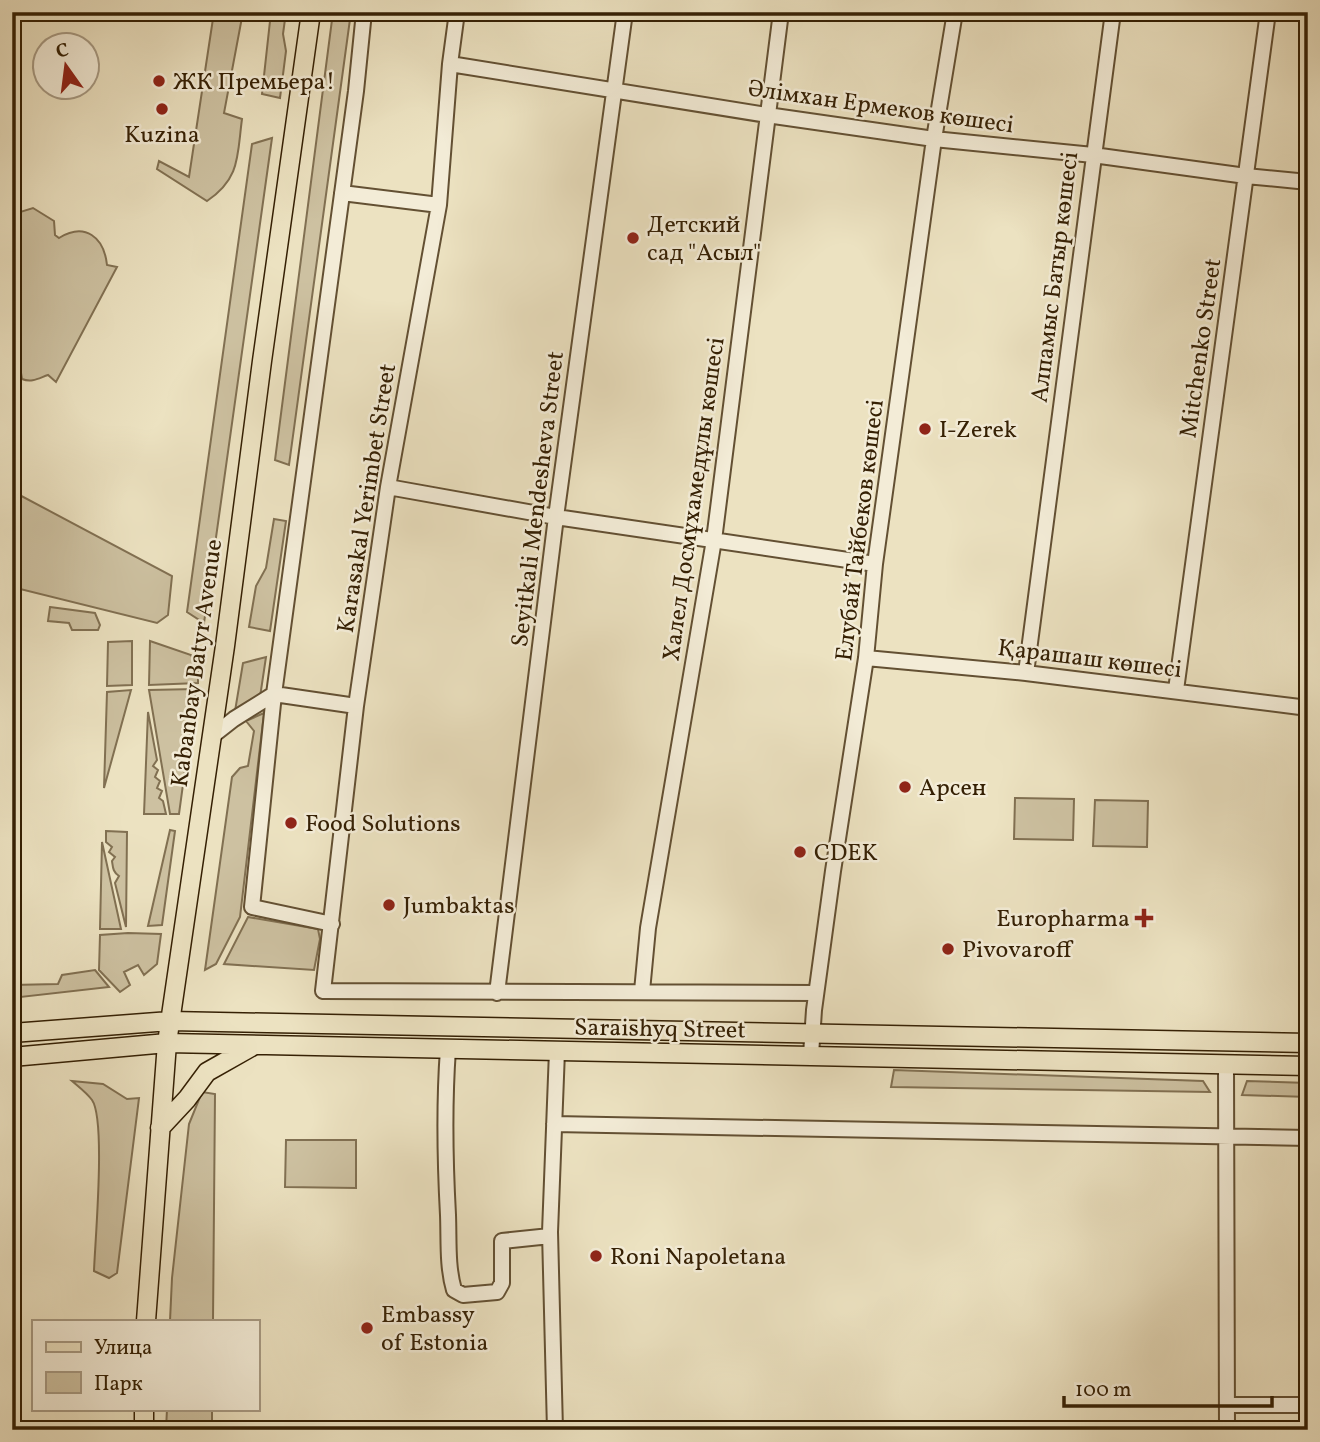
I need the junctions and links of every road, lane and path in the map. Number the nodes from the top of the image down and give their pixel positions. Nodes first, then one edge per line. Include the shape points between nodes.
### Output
1 (311, 12) edge
2 (364, 12) edge
3 (457, 12) edge
4 (625, 12) edge
5 (781, 12) edge
6 (955, 12) edge
7 (1113, 12) edge
8 (1268, 12) edge
9 (450, 64) junction
10 (615, 89) junction
11 (767, 115) junction
12 (934, 139) junction
13 (1093, 155) junction
14 (1246, 176) junction
15 (1308, 182) edge
16 (342, 193) junction
17 (439, 205) junction
18 (388, 487) junction
19 (556, 517) junction
20 (714, 540) junction
21 (875, 564) junction
22 (866, 658) junction
23 (1027, 673) junction
24 (1176, 690) junction
25 (274, 694) junction
26 (356, 706) junction
27 (1308, 708) edge
28 (211, 737) junction
29 (332, 924) junction
30 (642, 991) junction
31 (497, 993) junction
32 (816, 993) junction
33 (170, 1021) junction
34 (12, 1033) edge
35 (811, 1034) junction
36 (167, 1043) junction
37 (1308, 1043) edge
38 (255, 1045) junction
39 (448, 1049) junction
40 (557, 1051) junction
41 (811, 1055) junction
42 (12, 1057) edge
43 (1226, 1065) junction
44 (1308, 1066) edge
45 (554, 1124) junction
46 (160, 1128) junction
47 (1226, 1136) junction
48 (1308, 1138) edge
49 (550, 1236) junction
50 (146, 1320) edge
51 (1227, 1405) junction
52 (1308, 1405) edge
53 (144, 1410) edge
54 (144, 1430) edge
55 (555, 1430) edge
56 (1227, 1430) edge

1 - 28 main road, Kabanbay Batyr Avenue
2 - 16 street
3 - 9 street, Karasakal Yerimbet Street
4 - 10 street, Seyitkali Mendesheva Street
5 - 11 street, Халел Досмұхамедұлы көшесі
6 - 12 street, Елубай Тайбеков көшесі
7 - 13 street, Алпамыс Батыр көшесі
8 - 14 street, Mitchenko Street
9 - 10 street, Әлімхан Ермеков көшесі
9 - 17 street, Karasakal Yerimbet Street
10 - 11 street, Әлімхан Ермеков көшесі
10 - 19 street, Seyitkali Mendesheva Street
11 - 12 street, Әлімхан Ермеков көшесі
11 - 20 street, Халел Досмұхамедұлы көшесі
12 - 13 street, Әлімхан Ермеков көшесі
12 - 21 street, Елубай Тайбеков көшесі
13 - 14 street, Әлімхан Ермеков көшесі
13 - 23 street, Алпамыс Батыр көшесі
14 - 15 street, Әлімхан Ермеков көшесі
14 - 24 street, Mitchenko Street
16 - 17 street
16 - 25 street
17 - 18 street, Karasakal Yerimbet Street
18 - 19 street
18 - 26 street, Karasakal Yerimbet Street
19 - 20 street
19 - 31 street, Seyitkali Mendesheva Street
20 - 21 street
20 - 30 street, Халел Досмұхамедұлы көшесі via 648,928
21 - 22 street, Елубай Тайбеков көшесі
22 - 23 street, Қарашаш көшесі
22 - 32 street, Елубай Тайбеков көшесі
23 - 24 street, Қарашаш көшесі
24 - 27 street, Қарашаш көшесі
25 - 26 street
25 - 28 street
25 - 29 street via 252,907
26 - 29 street, Karasakal Yerimbet Street
28 - 33 main road, Kabanbay Batyr Avenue
29 - 31 street, Karasakal Yerimbet Street via 323,991
30 - 31 street
30 - 32 street
32 - 35 street, Елубай Тайбеков көшесі
33 - 34 main road, Saraishyq Street
33 - 35 main road, Saraishyq Street
33 - 36 main road, Kabanbay Batyr Avenue
35 - 37 main road, Saraishyq Street
35 - 41 street, Елубай Тайбеков көшесі
36 - 38 main road, Saraishyq Street
36 - 42 main road, Saraishyq Street
36 - 46 main road, Kabanbay Batyr Avenue
38 - 39 main road, Saraishyq Street
38 - 46 main road via 207,1072
39 - 40 main road, Saraishyq Street
39 - 49 street via 447,1207 454,1290 463,1295 497,1292 502,1283 502,1241
40 - 41 main road, Saraishyq Street
40 - 45 street
41 - 43 main road, Saraishyq Street
43 - 44 main road, Saraishyq Street
43 - 47 street
45 - 47 street
45 - 49 street
46 - 50 main road, Kabanbay Batyr Avenue
47 - 48 street
47 - 51 street
49 - 55 street
51 - 52 street
51 - 56 street
53 - 54 main road

